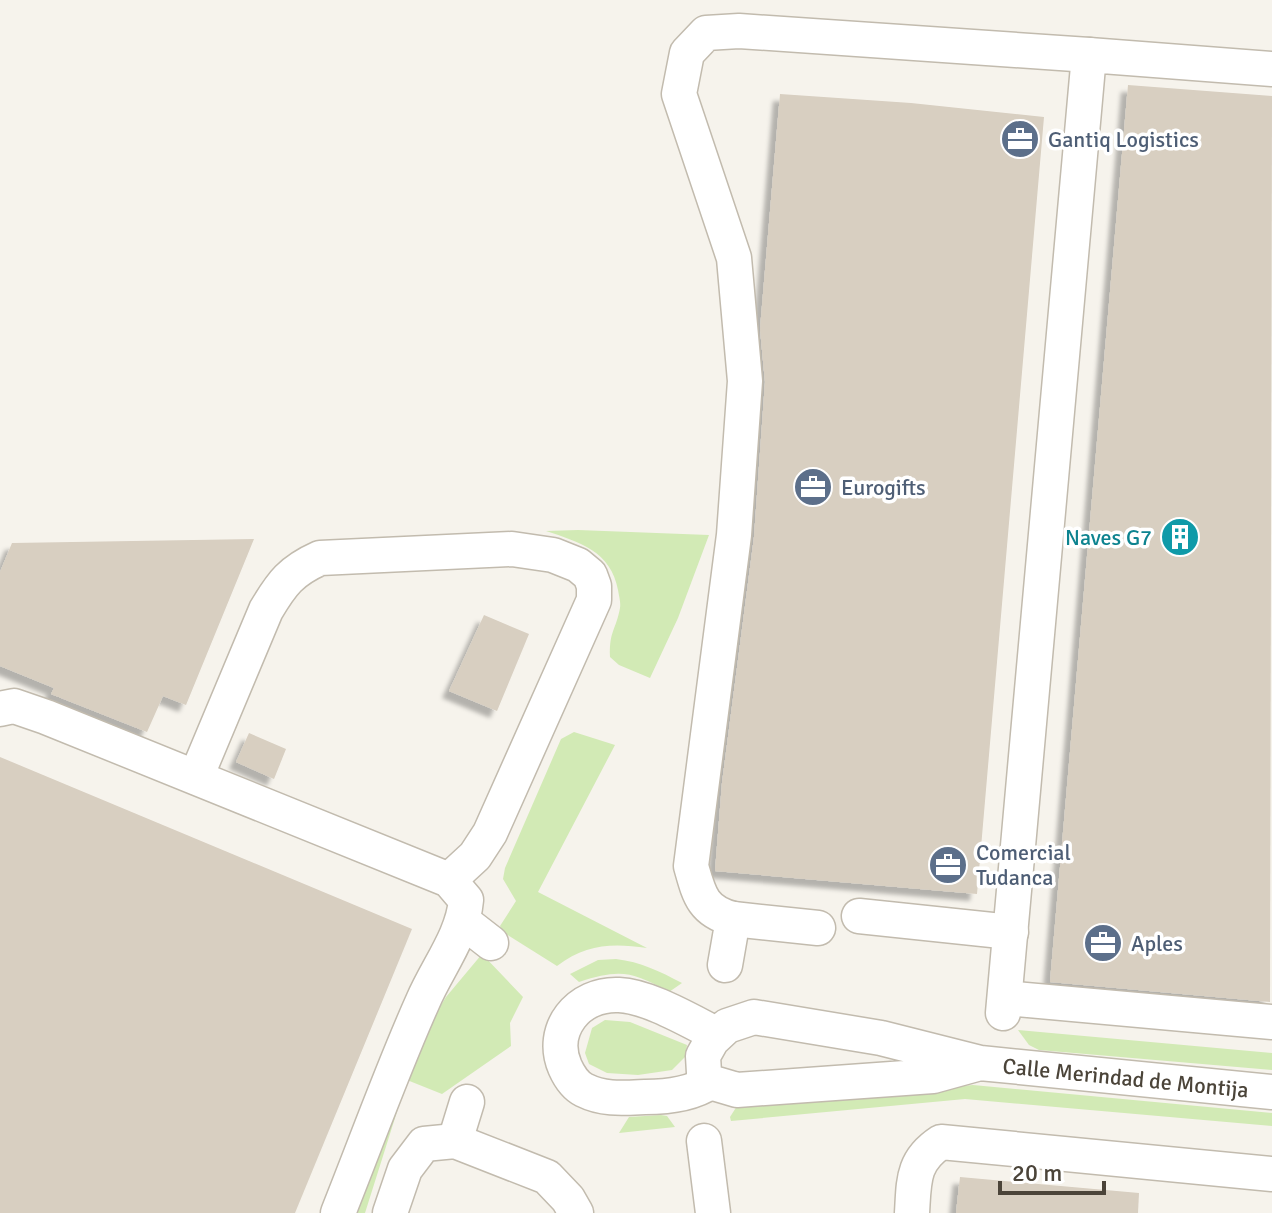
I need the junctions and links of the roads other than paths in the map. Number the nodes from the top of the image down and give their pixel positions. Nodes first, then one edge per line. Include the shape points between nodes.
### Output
1 (1089, 55) junction
2 (1272, 69) edge
3 (0, 709) edge
4 (196, 777) junction
5 (449, 880) junction
6 (859, 916) dead end
7 (733, 919) junction
8 (464, 922) junction
9 (818, 928) dead end
10 (1011, 932) junction
11 (491, 943) dead end
12 (725, 965) dead end
13 (1272, 1022) edge
14 (716, 1034) junction
15 (980, 1063) junction
16 (710, 1082) junction
17 (1272, 1092) edge
18 (467, 1102) dead end
19 (455, 1141) junction
20 (704, 1141) dead end
21 (1272, 1174) edge
22 (338, 1213) edge
23 (390, 1213) edge
24 (576, 1213) edge
25 (713, 1213) edge
26 (912, 1213) edge

1 - 2 street
1 - 7 street via 739,31 706,33 687,53 679,94 734,258 745,381 734,535 691,866 699,895 715,914
1 - 10 street
3 - 4 street via 14,706 46,717
4 - 5 street
4 - 5 street via 266,610 281,584 299,568 320,558 512,549 578,565 590,575 594,600 490,833
5 - 8 street via 466,900
6 - 10 street
7 - 9 street
7 - 12 street
8 - 11 street
8 - 22 street via 421,1005
10 - 13 street via 1004,1006
14 - 15 street, Calle Merindad de Montija via 754,1017 881,1038
14 - 16 street via 703,1056
14 - 16 street, Calle Merindad de Montija via 621,994 574,1010 560,1034 559,1054 568,1075 581,1089 605,1098 666,1095
15 - 16 street, Calle Merindad de Montija via 933,1076 737,1090
15 - 17 street, Calle Merindad de Montija
18 - 19 street
19 - 23 street via 424,1144 405,1169
19 - 24 street via 547,1177
20 - 25 street
21 - 26 street via 941,1142 927,1151 915,1172

